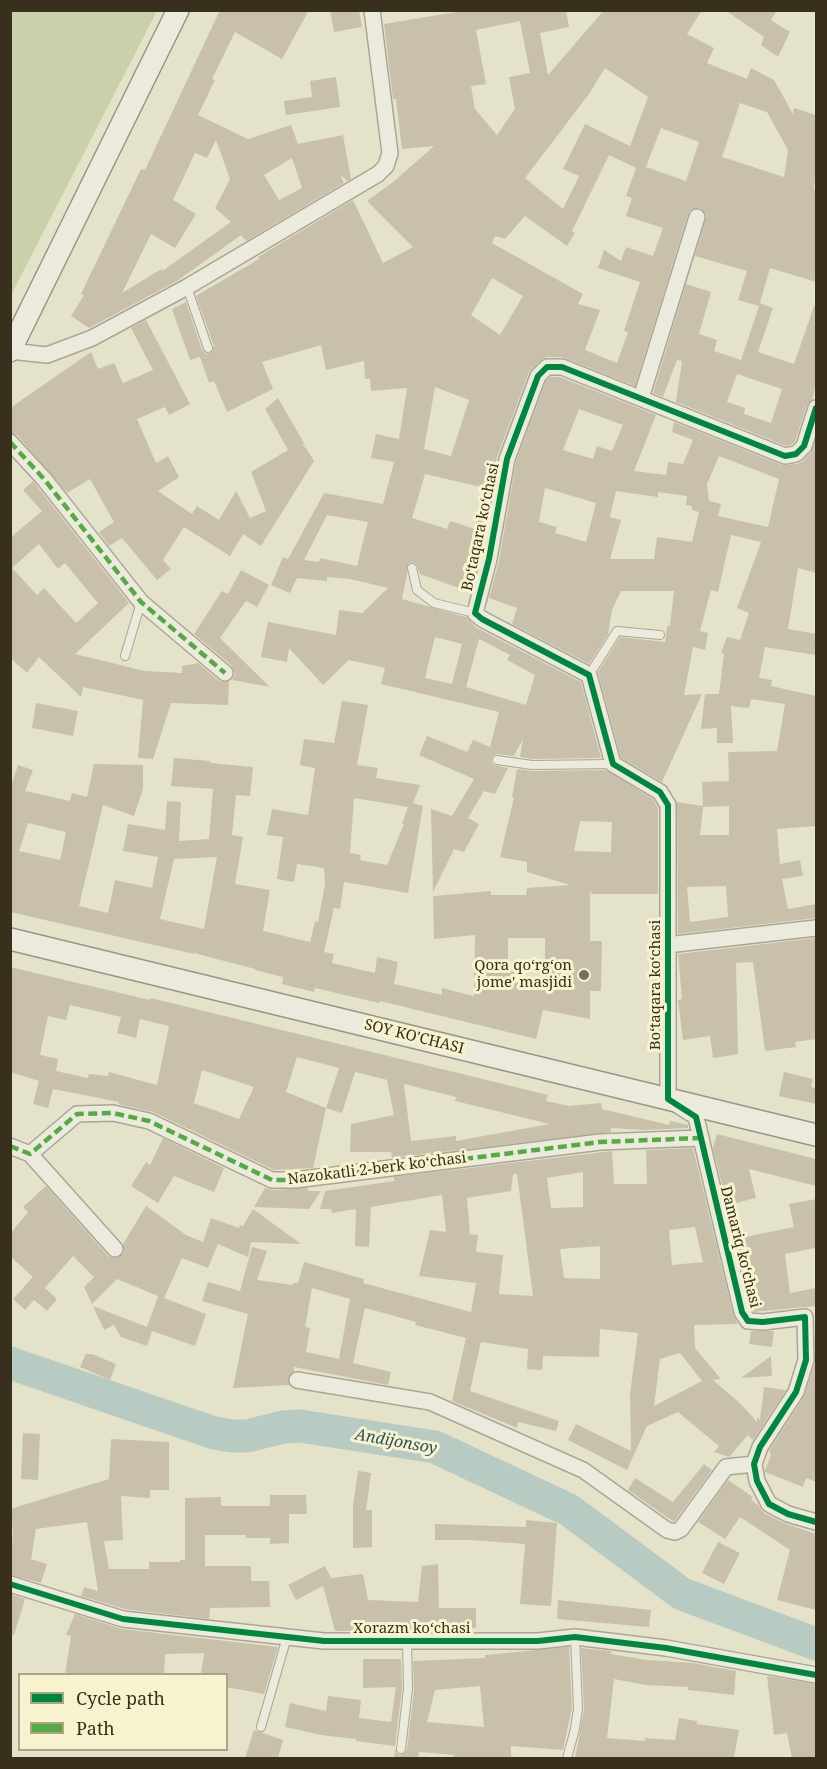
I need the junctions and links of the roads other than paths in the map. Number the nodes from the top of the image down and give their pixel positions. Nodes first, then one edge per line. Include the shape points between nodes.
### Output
1 (178, 10) edge
2 (372, 10) edge
3 (697, 217) dead end
4 (187, 287) junction
5 (208, 348) dead end
6 (10, 351) edge
7 (641, 398) junction
8 (816, 408) edge
9 (10, 442) edge
10 (412, 568) dead end
11 (141, 602) junction
12 (475, 613) junction
13 (660, 635) dead end
14 (125, 656) dead end
15 (225, 673) dead end
16 (589, 675) junction
17 (497, 760) dead end
18 (613, 764) junction
19 (816, 928) edge
20 (10, 939) edge
21 (667, 945) junction
22 (668, 1099) junction
23 (816, 1135) edge
24 (701, 1138) junction
25 (10, 1146) edge
26 (30, 1154) junction
27 (115, 1249) dead end
28 (811, 1316) edge
29 (297, 1380) dead end
30 (754, 1464) junction
31 (816, 1522) edge
32 (10, 1584) edge
33 (287, 1637) junction
34 (575, 1637) junction
35 (407, 1641) junction
36 (816, 1675) edge
37 (261, 1727) dead end
38 (401, 1749) dead end
39 (567, 1758) edge

1 - 6 main road
2 - 4 street via 390,153 386,166
3 - 7 street
4 - 5 lane
4 - 6 street via 92,338 56,352 47,355
7 - 8 street, Boʻtaqara koʻchasi via 785,456 796,454 804,446
7 - 12 street, Boʻtaqara koʻchasi via 562,367 547,367 538,376 507,459
9 - 11 street
10 - 12 lane via 417,590 434,603
11 - 14 lane
11 - 15 street
12 - 16 street, Boʻtaqara koʻchasi
13 - 16 lane via 617,631
16 - 18 street
17 - 18 lane via 531,765
18 - 21 street, Boʻtaqara koʻchasi via 660,792 668,805
19 - 21 street
20 - 22 main road, SOY KO'CHASI
21 - 22 street, Boʻtaqara koʻchasi
22 - 23 main road, SOY KO'CHASI
22 - 24 street, Damariq koʻchasi via 696,1117
24 - 26 street, Nazokatli 2-berk koʻchasi via 600,1142 272,1180 149,1121 113,1113 77,1114
24 - 28 street, Damariq koʻchasi via 742,1312 748,1321 763,1322
25 - 26 street
26 - 27 street
28 - 30 street, Damariq koʻchasi via 806,1360 796,1392 760,1447
29 - 30 street via 430,1402 584,1470 675,1532 726,1467
30 - 31 street via 757,1481 769,1504
32 - 33 street, Xorazm koʻchasi via 123,1619
33 - 35 street, Xorazm koʻchasi
33 - 37 lane
34 - 35 street, Xorazm koʻchasi via 538,1641
34 - 36 street, Xorazm koʻchasi via 666,1648
34 - 39 lane via 578,1708
35 - 38 lane via 408,1689

